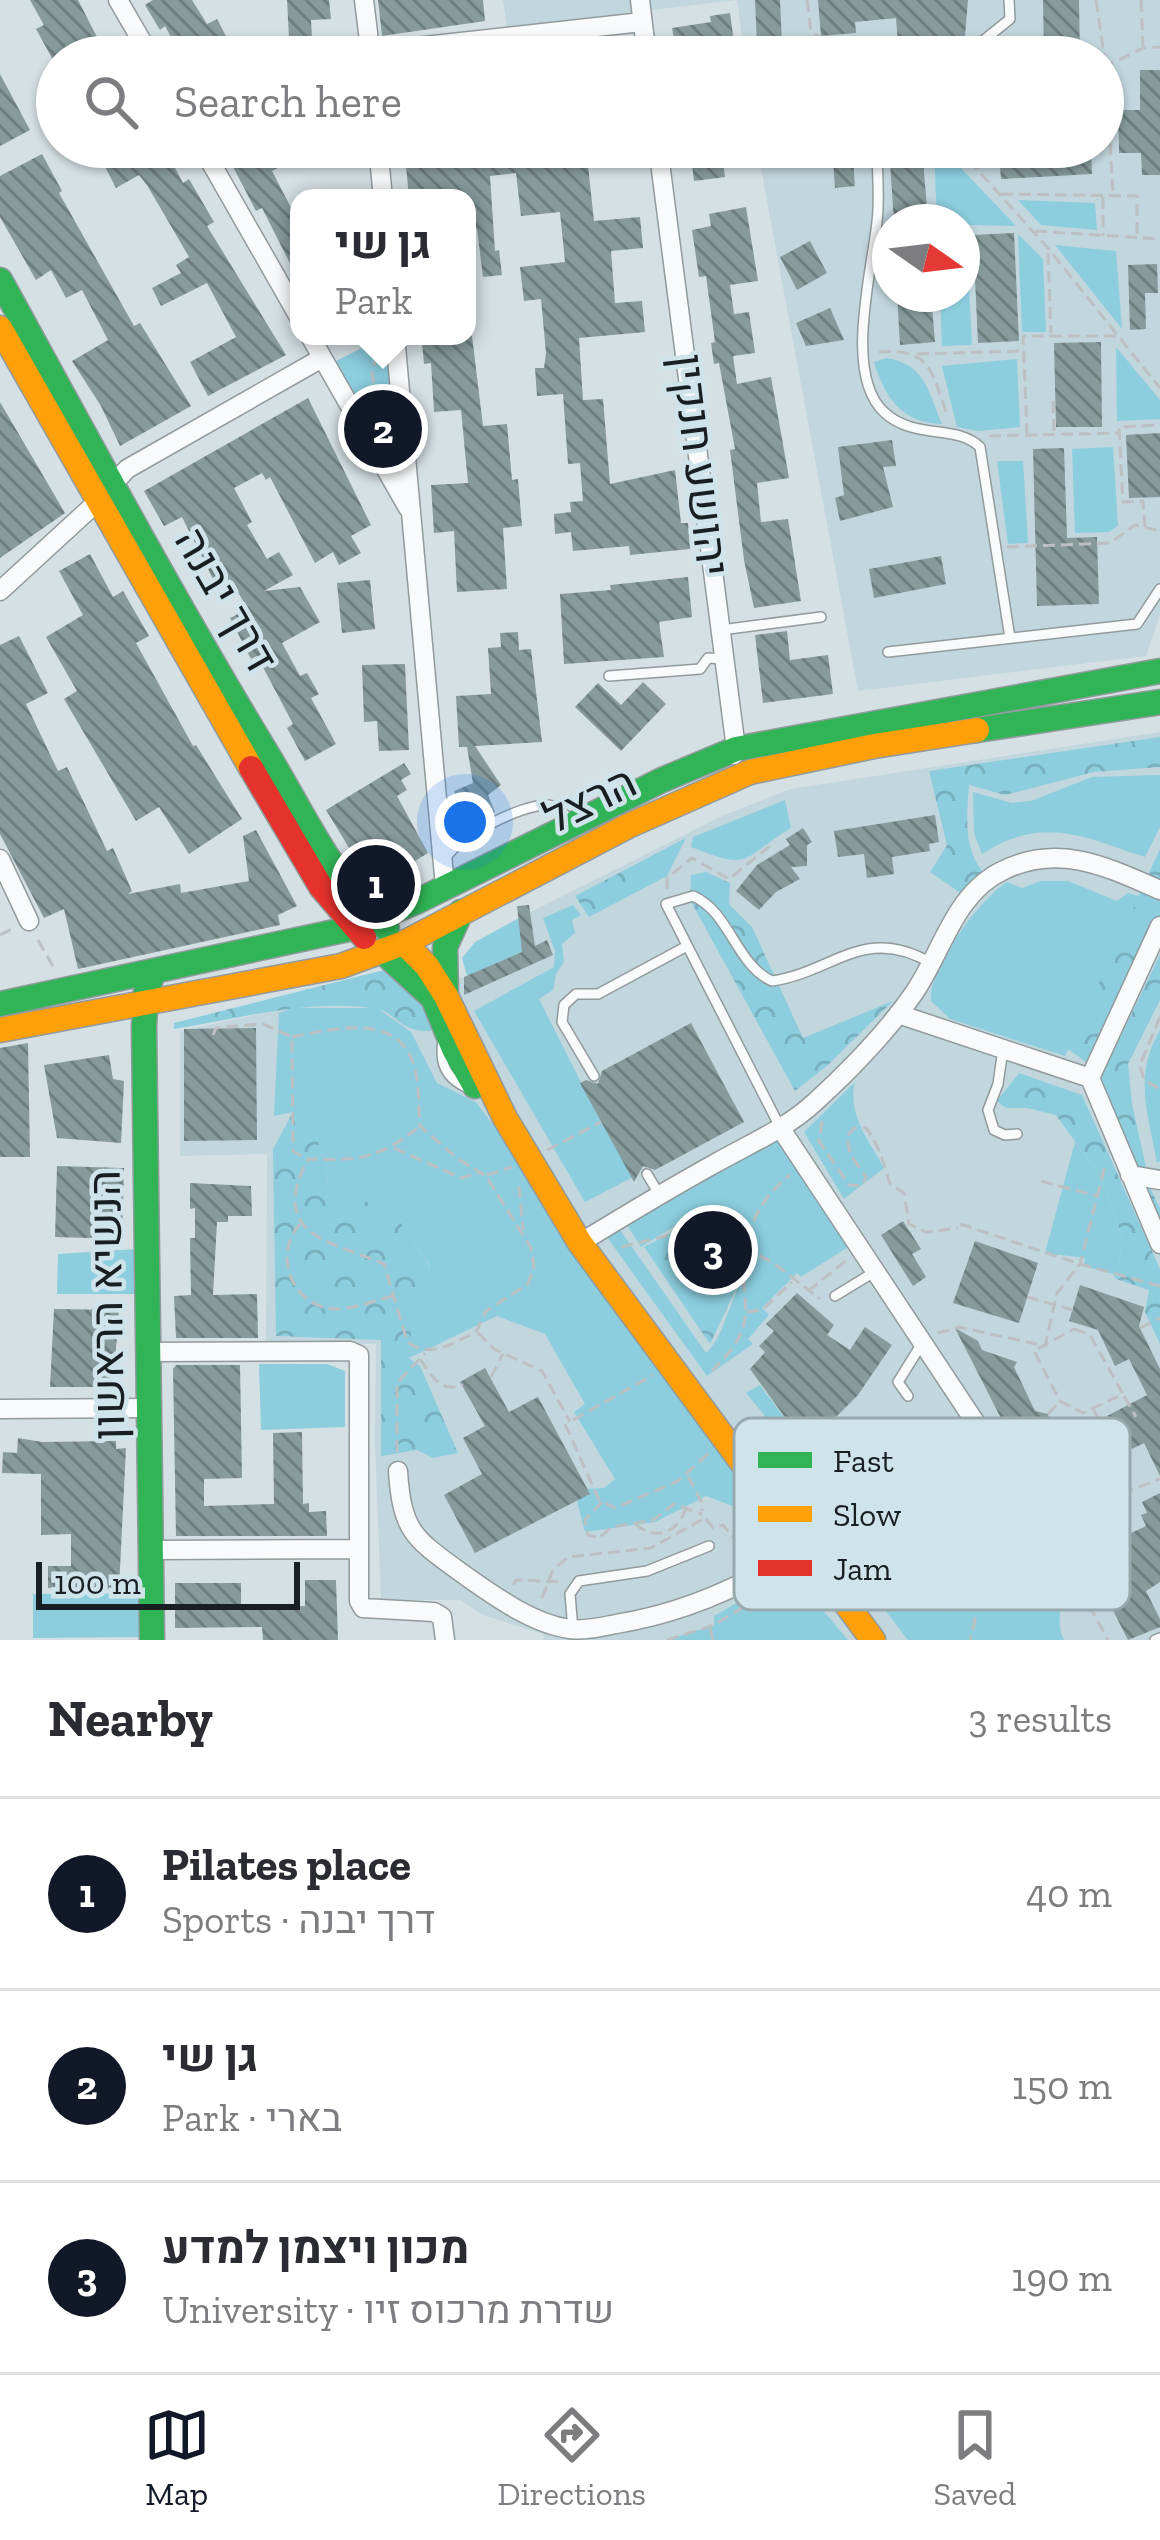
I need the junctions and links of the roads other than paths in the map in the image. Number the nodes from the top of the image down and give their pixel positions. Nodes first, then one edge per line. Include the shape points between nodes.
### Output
1 (118, 0) edge
2 (364, 0) edge
3 (640, 0) edge
4 (1009, 0) edge
5 (642, 22) junction
6 (139, 36) edge
7 (368, 36) edge
8 (527, 36) edge
9 (644, 36) edge
10 (989, 36) edge
11 (214, 168) edge
12 (661, 168) edge
13 (877, 168) edge
14 (0, 280) edge
15 (290, 301) edge
16 (0, 328) edge
17 (315, 345) edge
18 (395, 345) edge
19 (322, 358) junction
20 (105, 494) junction
21 (410, 512) junction
22 (1160, 589) edge
23 (0, 591) edge
24 (821, 617) dead end
25 (721, 630) junction
26 (1010, 638) junction
27 (888, 652) dead end
28 (724, 659) junction
29 (1160, 671) edge
30 (609, 676) dead end
31 (1160, 703) edge
32 (736, 749) junction
33 (724, 782) junction
34 (572, 825) junction
35 (0, 859) edge
36 (315, 874) junction
37 (444, 876) junction
38 (1160, 890) edge
39 (461, 912) junction
40 (29, 920) road end
41 (363, 923) junction
42 (1160, 926) edge
43 (317, 938) junction
44 (687, 946) junction
45 (393, 947) junction
46 (931, 963) junction
47 (154, 971) junction
48 (446, 996) junction
49 (0, 1004) edge
50 (145, 1004) junction
51 (898, 1014) junction
52 (0, 1030) edge
53 (1004, 1049) junction
54 (594, 1076) dead end
55 (1090, 1078) junction
56 (505, 1118) junction
57 (781, 1129) junction
58 (1017, 1134) dead end
59 (647, 1174) dead end
60 (1130, 1174) junction
61 (1160, 1180) edge
62 (659, 1194) junction
63 (580, 1243) junction
64 (1160, 1244) edge
65 (876, 1271) junction
66 (836, 1296) road end
67 (922, 1344) junction
68 (149, 1352) junction
69 (908, 1396) dead end
70 (150, 1408) junction
71 (0, 1409) edge
72 (972, 1418) edge
73 (734, 1454) edge
74 (398, 1472) road end
75 (709, 1546) dead end
76 (359, 1549) junction
77 (152, 1550) junction
78 (734, 1585) edge
79 (850, 1610) edge
80 (573, 1635) edge
81 (152, 1640) edge
82 (445, 1640) edge
83 (873, 1640) edge

1 - 6 street
2 - 7 street
3 - 5 street
4 - 10 lane via 1010,19
5 - 8 street
5 - 9 street
11 - 15 street
12 - 25 street, יהושע חנקין
13 - 26 lane via 862,316 870,391 886,414 920,432 970,437 980,447
14 - 20 main road, דרך יבנה
16 - 20 main road, דרך יבנה
17 - 19 street
18 - 21 street
19 - 20 street via 127,469
19 - 21 street
20 - 23 street
20 - 36 main road, דרך יבנה via 184,657
20 - 41 main road, דרך יבנה via 356,898
21 - 37 street
22 - 26 lane via 1137,624
24 - 25 lane
25 - 28 street, יהושע חנקין
26 - 27 lane
28 - 30 lane via 708,658 700,669
28 - 32 street, יהושע חנקין
29 - 32 main road, הרצל
31 - 33 main road, הרצל via 856,749
32 - 33 street, יהושע חנקין
32 - 34 main road, הרצל
33 - 39 main road, הרצל
34 - 37 main road, הרצל
34 - 37 lane via 557,807 518,810 462,839 449,851
35 - 40 street
36 - 41 main road, דרך יבנה
36 - 43 main road
37 - 41 main road, הרצל
38 - 46 street via 1075,857 1022,862 974,891
39 - 45 main road, הרצל
39 - 48 main road via 445,947
41 - 43 main road, הרצל
41 - 45 main road, דרך יבנה
42 - 55 street
43 - 47 main road, הרצל
44 - 46 lane via 668,903 693,896 764,978 778,981 882,946
44 - 54 lane via 564,1005 562,1022
44 - 57 lane
45 - 48 main road via 427,966
45 - 50 main road, הרצל via 297,976
45 - 56 main road via 433,998 479,1093
46 - 51 street
47 - 49 main road, הרצל
47 - 50 main road, הנשיא הראשון
48 - 56 main road
50 - 52 main road, הרצל
50 - 68 main road, הנשיא הראשון
51 - 53 street
51 - 57 street
53 - 55 street
53 - 58 lane via 988,1110 994,1130
55 - 60 street
56 - 63 main road via 523,1162
57 - 62 street
57 - 65 street
59 - 62 lane
60 - 61 street
60 - 64 street
62 - 63 street
63 - 73 main road
65 - 66 lane
65 - 67 street
67 - 69 lane via 898,1382
67 - 72 street
68 - 70 main road, הנשיא הראשון
68 - 76 street via 350,1351 361,1358
70 - 71 street
70 - 77 main road, הנשיא הראשון
74 - 80 street via 401,1509 419,1540 505,1601
75 - 80 lane via 647,1571 579,1581 569,1606
76 - 77 street
76 - 82 street via 363,1607 428,1610 442,1617
77 - 81 main road, הנשיא הראשון
78 - 80 street via 687,1607
79 - 83 main road

